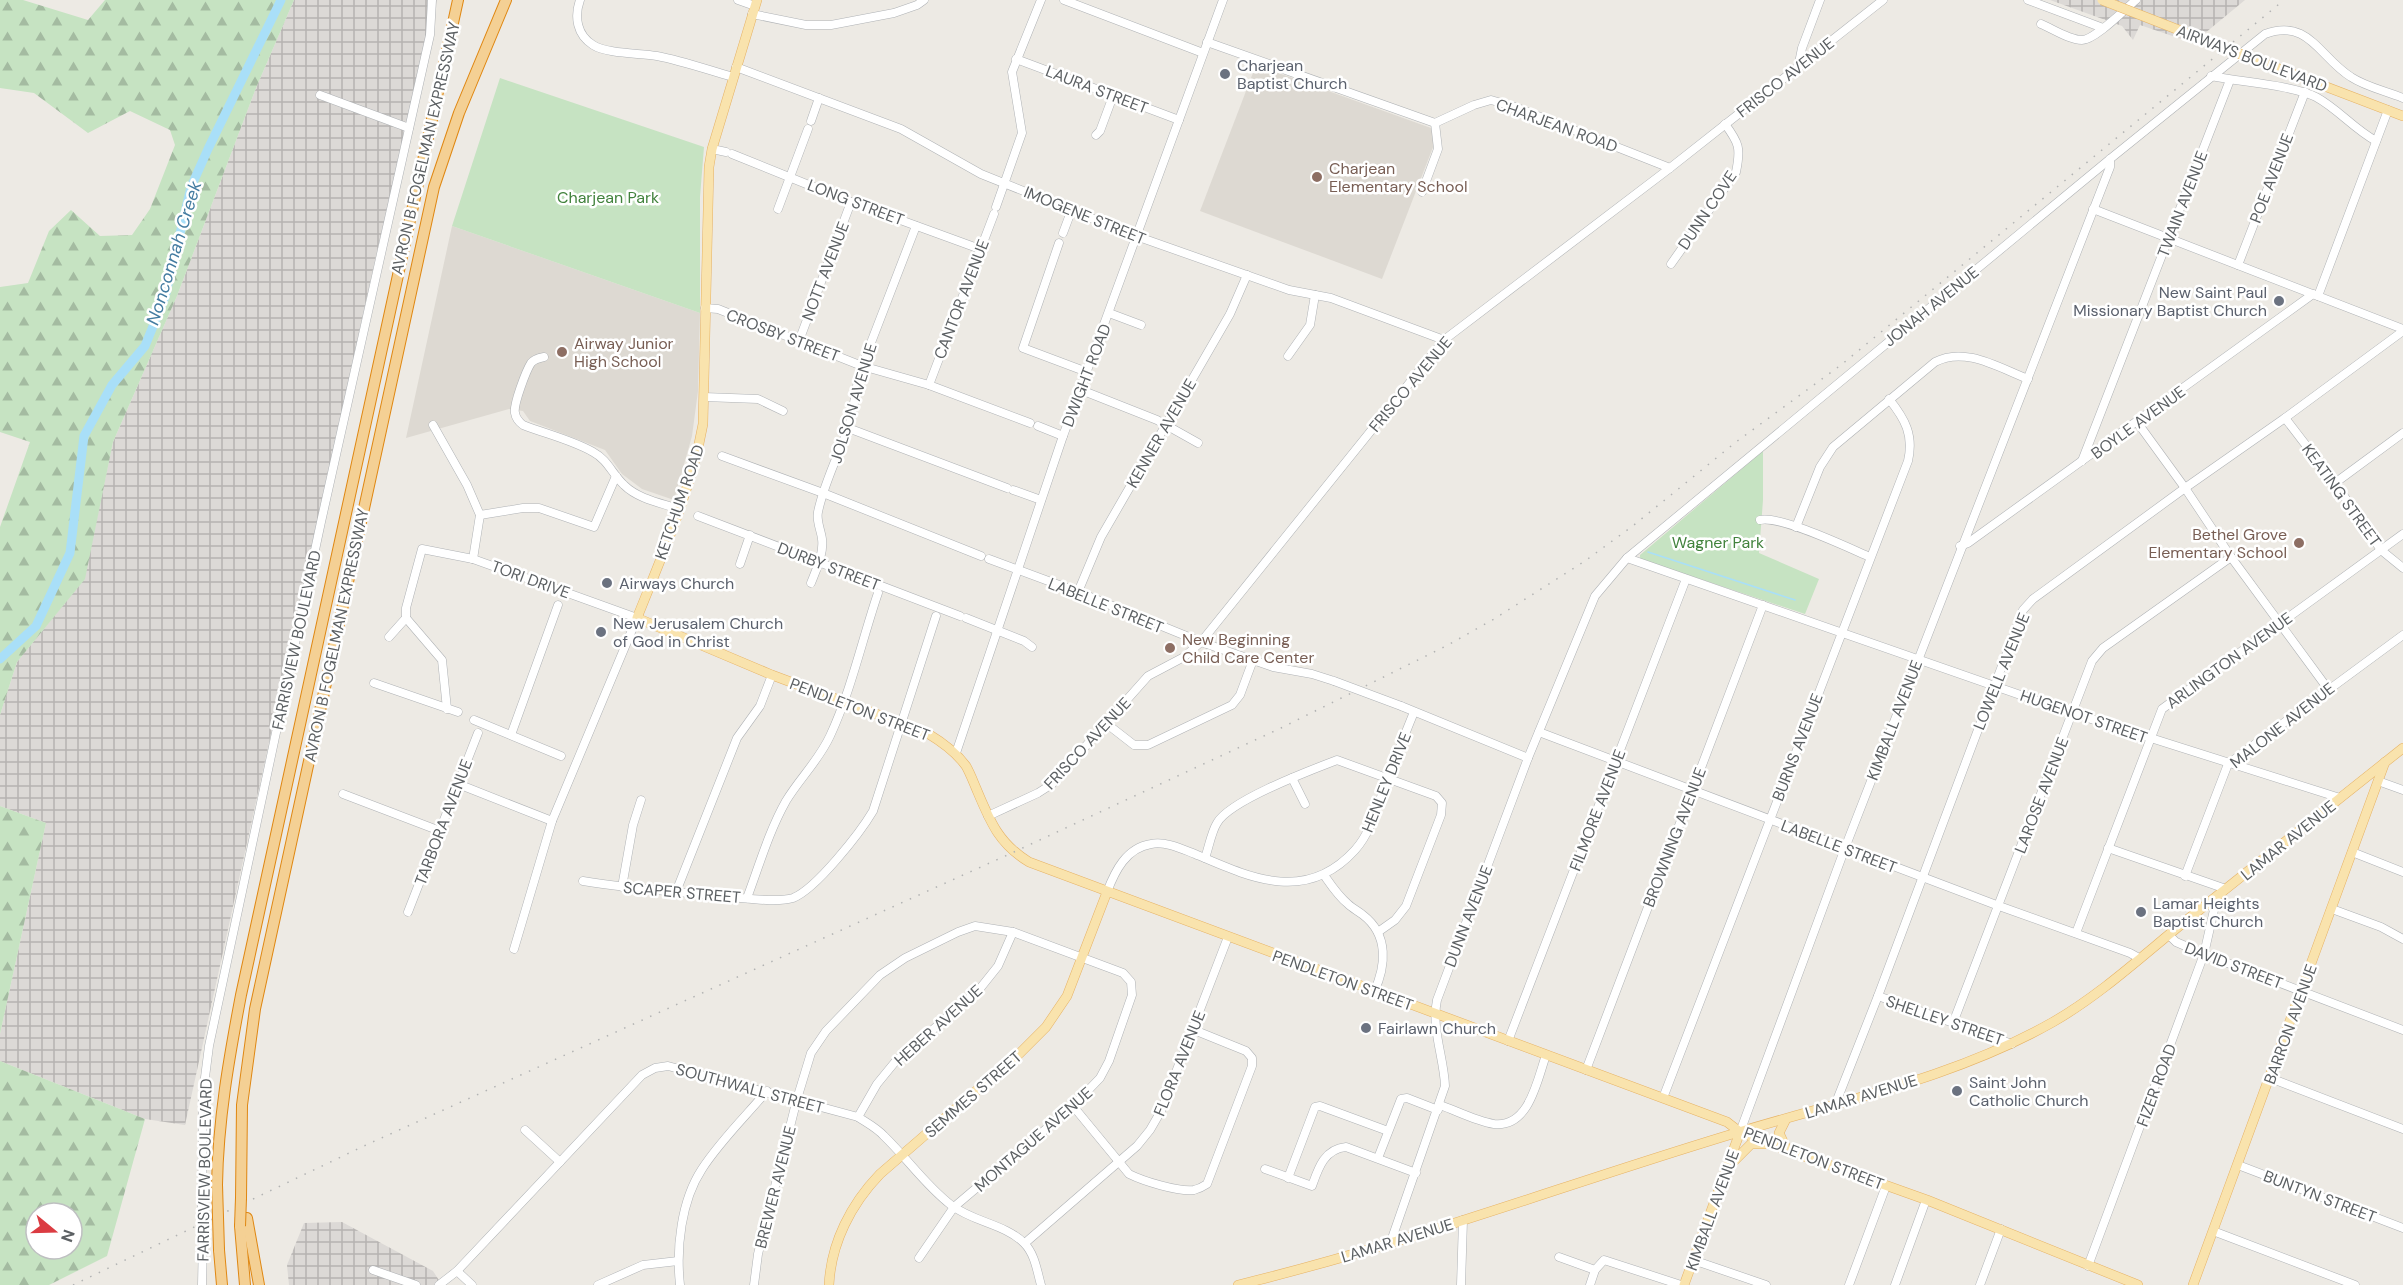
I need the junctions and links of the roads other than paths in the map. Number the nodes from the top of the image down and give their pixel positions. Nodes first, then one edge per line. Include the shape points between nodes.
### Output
1 (432, 0) edge
2 (458, 0) edge
3 (506, 0) edge
4 (580, 0) edge
5 (738, 0) edge
6 (924, 0) edge
7 (1041, 0) edge
8 (1064, 0) edge
9 (1222, 0) edge
10 (1820, 0) edge
11 (1883, 0) edge
12 (2028, 0) edge
13 (2102, 0) edge
14 (2136, 0) edge
15 (754, 7) edge
16 (2041, 24) dead end
17 (2103, 28) junction
18 (2278, 29) joint
19 (1207, 42) junction
20 (1203, 53) junction
21 (1016, 59) junction
22 (736, 67) junction
23 (1797, 68) junction
24 (2211, 76) junction
25 (733, 77) junction
26 (2230, 80) junction
27 (2305, 92) junction
28 (320, 96) dead end
29 (1113, 96) junction
30 (819, 98) junction
31 (2403, 98) edge
32 (2388, 110) junction
33 (2403, 116) edge
34 (1179, 120) junction
35 (1435, 123) junction
36 (1725, 124) junction
37 (409, 128) junction
38 (1096, 135) dead end
39 (2376, 141) junction
40 (712, 149) junction
41 (2110, 159) junction
42 (1670, 168) junction
43 (790, 177) junction
44 (1005, 184) junction
45 (1422, 192) dead end
46 (851, 202) junction
47 (778, 209) dead end
48 (1072, 209) junction
49 (2093, 209) junction
50 (916, 226) junction
51 (1063, 233) dead end
52 (1136, 236) junction
53 (2169, 239) junction
54 (1059, 243) dead end
55 (980, 249) junction
56 (1671, 264) dead end
57 (2238, 265) junction
58 (1247, 275) junction
59 (1315, 295) junction
60 (2316, 295) junction
61 (705, 308) junction
62 (1110, 313) junction
63 (1141, 324) dead end
64 (2403, 330) edge
65 (1444, 340) junction
66 (799, 341) junction
67 (1288, 356) dead end
68 (544, 357) dead end
69 (862, 366) junction
70 (1086, 372) junction
71 (2028, 379) junction
72 (929, 385) junction
73 (1081, 390) junction
74 (704, 397) junction
75 (1889, 399) junction
76 (783, 411) dead end
77 (2285, 418) junction
78 (2137, 422) junction
79 (433, 424) dead end
80 (1166, 425) junction
81 (848, 428) junction
82 (2403, 433) edge
83 (1063, 436) junction
84 (1198, 443) dead end
85 (722, 456) dead end
86 (2082, 463) junction
87 (616, 476) junction
88 (2335, 483) junction
89 (2185, 488) junction
90 (823, 493) junction
91 (1041, 500) junction
92 (679, 509) junction
93 (480, 515) junction
94 (698, 516) dead end
95 (1760, 520) dead end
96 (1796, 527) junction
97 (2403, 534) edge
98 (750, 535) junction
99 (1960, 546) junction
100 (2381, 550) junction
101 (1870, 557) junction
102 (2231, 557) junction
103 (1627, 558) junction
104 (473, 559) junction
105 (819, 562) junction
106 (740, 564) dead end
107 (2403, 568) edge
108 (1016, 569) junction
109 (1686, 579) junction
110 (811, 583) dead end
111 (1078, 592) junction
112 (878, 593) dead end
113 (1594, 596) joint
114 (558, 605) dead end
115 (1763, 605) junction
116 (936, 616) dead end
117 (406, 618) junction
118 (637, 618) junction
119 (2279, 623) junction
120 (996, 630) junction
121 (1841, 632) junction
122 (2403, 635) edge
123 (389, 637) dead end
124 (1201, 642) junction
125 (1032, 647) dead end
126 (1917, 659) junction
127 (1253, 660) junction
128 (772, 675) junction
129 (374, 683) dead end
130 (1994, 685) junction
131 (2328, 689) junction
132 (844, 701) junction
133 (447, 709) junction
134 (458, 712) dead end
135 (1414, 712) junction
136 (2072, 713) junction
137 (474, 720) dead end
138 (902, 724) junction
139 (1107, 724) junction
140 (1539, 732) junction
141 (478, 733) dead end
142 (511, 735) junction
143 (2149, 738) junction
144 (2403, 747) edge
145 (956, 753) junction
146 (561, 756) dead end
147 (1528, 758) junction
148 (1616, 762) junction
149 (2385, 762) junction
150 (2228, 764) junction
151 (1292, 778) junction
152 (1388, 778) junction
153 (2378, 781) junction
154 (458, 784) junction
155 (1692, 790) junction
156 (2403, 790) edge
157 (343, 795) dead end
158 (2340, 798) junction
159 (641, 800) dead end
160 (1305, 804) dead end
161 (988, 816) junction
162 (1769, 819) junction
163 (552, 821) junction
164 (440, 831) junction
165 (1845, 848) junction
166 (2108, 848) junction
167 (2352, 852) junction
168 (1205, 858) junction
169 (2403, 872) edge
170 (1324, 875) junction
171 (2185, 876) junction
172 (1922, 877) junction
173 (583, 881) dead end
174 (622, 887) junction
175 (2226, 889) junction
176 (676, 892) junction
177 (1107, 892) junction
178 (747, 898) junction
179 (2209, 902) junction
180 (1999, 906) junction
181 (2332, 909) junction
182 (408, 912) dead end
183 (1013, 932) junction
184 (1378, 932) junction
185 (2076, 933) junction
186 (2169, 935) junction
187 (1228, 937) junction
188 (2403, 939) edge
189 (514, 949) dead end
190 (2204, 954) junction
191 (1083, 958) junction
192 (2139, 958) junction
193 (2302, 991) junction
194 (1374, 992) junction
195 (1878, 996) junction
196 (1434, 1014) junction
197 (1953, 1023) junction
198 (1194, 1030) junction
199 (2403, 1030) edge
200 (1508, 1041) junction
201 (2012, 1044) junction
202 (1546, 1055) junction
203 (1586, 1070) junction
204 (2270, 1078) junction
205 (767, 1091) junction
206 (1663, 1098) junction
207 (797, 1099) junction
208 (1835, 1105) junction
209 (1073, 1106) junction
210 (1439, 1108) junction
211 (858, 1117) junction
212 (1786, 1119) junction
213 (2403, 1129) edge
214 (525, 1130) dead end
215 (1388, 1131) junction
216 (1740, 1132) junction
217 (1772, 1144) junction
218 (1787, 1150) junction
219 (901, 1155) junction
220 (1378, 1158) junction
221 (1119, 1161) junction
222 (560, 1162) junction
223 (2238, 1164) junction
224 (1727, 1168) junction
225 (1265, 1169) dead end
226 (1416, 1173) junction
227 (1288, 1178) junction
228 (1886, 1186) junction
229 (1926, 1200) junction
230 (954, 1207) junction
231 (1463, 1220) junction
232 (244, 1222) junction
233 (2403, 1228) edge
234 (2001, 1229) junction
235 (2213, 1231) junction
236 (1025, 1244) junction
237 (1390, 1244) junction
238 (219, 1254) junction
239 (1559, 1257) dead end
240 (919, 1258) dead end
241 (1693, 1260) junction
242 (678, 1261) junction
243 (2088, 1266) junction
244 (373, 1270) dead end
245 (1595, 1270) junction
246 (457, 1271) junction
247 (1253, 1283) edge
248 (202, 1285) edge
249 (217, 1285) edge
250 (222, 1285) edge
251 (245, 1285) edge
252 (259, 1285) edge
253 (416, 1285) edge
254 (439, 1285) edge
255 (472, 1285) edge
256 (598, 1285) edge
257 (680, 1285) edge
258 (754, 1285) edge
259 (829, 1285) edge
260 (1041, 1285) edge
261 (1238, 1285) edge
262 (1461, 1285) edge
263 (1590, 1285) edge
264 (1683, 1285) edge
265 (1766, 1285) edge
266 (1849, 1285) edge
267 (1895, 1285) edge
268 (1980, 1285) edge
269 (2138, 1285) edge
270 (2193, 1285) edge
271 (2355, 1285) edge

1 - 37 street, FARRISVIEW BOULEVARD via 430,35
2 - 238 highway, AVRON B FOGELMAN EXPRESSWAY, bridge via 241,995 224,1085 218,1151
3 - 232 highway, AVRON B FOGELMAN EXPRESSWAY, bridge via 459,113 434,187 255,1009 242,1105
4 - 25 street via 577,24 583,37 595,46 658,57
5 - 15 street
6 - 15 street via 894,13 831,25 806,25
7 - 21 street, CANTOR AVENUE
8 - 20 street
9 - 19 street, DWIGHT ROAD
10 - 23 street
11 - 23 street, FRISCO AVENUE
12 - 17 street
13 - 32 main road, AIRWAYS BOULEVARD, bridge
14 - 17 street
15 - 22 main road, KETCHUM ROAD
16 - 17 street via 2082,40
18 - 24 street, JONAH AVENUE via 2265,34
18 - 31 street, AIRWAYS BOULEVARD via 2294,30 2308,38 2352,78
19 - 20 street, DWIGHT ROAD
19 - 35 street
20 - 34 street, DWIGHT ROAD
21 - 29 street, LAURA STREET
21 - 44 street, CANTOR AVENUE via 1012,72 1022,133
22 - 25 main road, KETCHUM ROAD
22 - 30 street, IMOGENE STREET
23 - 36 street, FRISCO AVENUE
24 - 26 street, AIRWAYS BOULEVARD
24 - 41 street, JONAH AVENUE
25 - 40 main road, KETCHUM ROAD
26 - 27 street, AIRWAYS BOULEVARD
26 - 53 street, TWAIN AVENUE
27 - 39 street, AIRWAYS BOULEVARD via 2325,102 2358,132
27 - 57 street, POE AVENUE
28 - 37 street
29 - 34 street, LAURA STREET
29 - 38 street
30 - 43 street
30 - 44 street, IMOGENE STREET via 910,133 963,165
32 - 33 main road, AIRWAYS BOULEVARD
32 - 39 street
34 - 52 street, DWIGHT ROAD
35 - 42 street, CHARJEAN ROAD via 1491,100
35 - 45 street via 1438,149
36 - 42 street, FRISCO AVENUE
36 - 56 street, DUNN COVE via 1738,142 1736,172
37 - 248 street, FARRISVIEW BOULEVARD, bridge via 209,1046 203,1093
39 - 60 street
40 - 43 street, LONG STREET
40 - 61 main road, KETCHUM ROAD
41 - 49 street, KIMBALL AVENUE
41 - 103 street, JONAH AVENUE
42 - 65 street, FRISCO AVENUE
43 - 46 street, LONG STREET
43 - 47 street
44 - 48 street, IMOGENE STREET
44 - 55 street, CANTOR AVENUE
46 - 50 street, LONG STREET
46 - 66 street, NOTT AVENUE
48 - 51 street
48 - 52 street, IMOGENE STREET
49 - 53 street
49 - 71 street, KIMBALL AVENUE
50 - 55 street, LONG STREET
50 - 69 street, JOLSON AVENUE
52 - 58 street, IMOGENE STREET
52 - 62 street, DWIGHT ROAD
53 - 57 street
53 - 86 street, TWAIN AVENUE
54 - 70 street via 1023,348
55 - 72 street, CANTOR AVENUE
57 - 60 street
58 - 59 street, IMOGENE STREET
58 - 80 street, KENNER AVENUE via 1230,314
59 - 65 street, IMOGENE STREET via 1331,297
59 - 67 street via 1310,325
60 - 64 street
60 - 78 street, BOYLE AVENUE
61 - 66 street, CROSBY STREET via 718,309
61 - 74 main road, KETCHUM ROAD
62 - 63 street
62 - 70 street, DWIGHT ROAD
64 - 77 street, LOWELL AVENUE
65 - 124 street, FRISCO AVENUE
66 - 69 street, CROSBY STREET
68 - 87 street via 531,364 515,404 517,420 592,451
69 - 72 street, CROSBY STREET
69 - 81 street, JOLSON AVENUE
70 - 73 street, DWIGHT ROAD
71 - 75 street via 1976,359 1952,356 1939,359
71 - 99 street, KIMBALL AVENUE
72 - 83 street, CROSBY STREET
73 - 80 street
73 - 83 street, DWIGHT ROAD
74 - 76 street via 758,399
74 - 92 main road, KETCHUM ROAD via 698,448
75 - 96 street via 1828,453
75 - 101 street, BURNS AVENUE via 1906,423 1910,454
77 - 88 street, KEATING STREET
77 - 89 street, LOWELL AVENUE
78 - 86 street, BOYLE AVENUE
78 - 89 street
79 - 93 street
80 - 84 street
80 - 111 street, KENNER AVENUE via 1101,537
81 - 90 street, JOLSON AVENUE
81 - 91 street
82 - 88 street
83 - 91 street, DWIGHT ROAD
85 - 90 street, LABELLE STREET
86 - 99 street, BOYLE AVENUE
87 - 92 street via 638,494
87 - 93 street via 594,527 539,508
88 - 100 street, KEATING STREET
89 - 102 street
89 - 130 street, LOWELL AVENUE via 2033,599 2023,610
90 - 105 street, JOLSON AVENUE via 817,515 822,540
90 - 108 street, LABELLE STREET
91 - 108 street, DWIGHT ROAD
92 - 118 main road, KETCHUM ROAD
93 - 104 street
94 - 98 street, DURBY STREET
95 - 96 street via 1771,519
96 - 101 street
97 - 100 street, ARLINGTON AVENUE
98 - 105 street, DURBY STREET
98 - 106 street
99 - 126 street, KIMBALL AVENUE
100 - 107 street, KEATING STREET
100 - 119 street, ARLINGTON AVENUE
101 - 121 street, BURNS AVENUE
102 - 119 street
102 - 136 street, LAROSE AVENUE via 2103,648 2092,661
103 - 109 street, HUGENOT STREET
103 - 113 street, JONAH AVENUE
104 - 117 street, TORI DRIVE via 422,549
104 - 118 street, TORI DRIVE
105 - 110 street, JOLSON AVENUE
105 - 120 street, DURBY STREET
108 - 111 street, LABELLE STREET
108 - 120 street, DWIGHT ROAD
109 - 115 street, HUGENOT STREET
109 - 148 street, FILMORE AVENUE
111 - 124 street, LABELLE STREET
112 - 132 street
113 - 140 street, DUNN AVENUE
114 - 142 street
115 - 121 street, HUGENOT STREET
115 - 155 street, BROWNING AVENUE
116 - 138 street
117 - 123 street
117 - 133 street via 442,660
118 - 128 main road, PENDLETON STREET
118 - 163 street, KETCHUM ROAD
119 - 131 street
119 - 143 street, ARLINGTON AVENUE via 2162,709
120 - 125 street, DURBY STREET
120 - 145 street, DWIGHT ROAD
121 - 126 street, HUGENOT STREET
121 - 162 street, BURNS AVENUE
122 - 131 street, MALONE AVENUE
124 - 127 street, LABELLE STREET
124 - 139 street, FRISCO AVENUE via 1184,657 1148,676
126 - 130 street, HUGENOT STREET
126 - 165 street, KIMBALL AVENUE
127 - 135 street, LABELLE STREET, bridge via 1334,681
127 - 139 street via 1240,695 1232,705 1148,745 1134,745
128 - 132 main road, PENDLETON STREET
128 - 176 street via 760,706 737,738
129 - 133 street
130 - 136 street, HUGENOT STREET
130 - 172 street, LOWELL AVENUE
131 - 150 street, MALONE AVENUE
132 - 138 main road, PENDLETON STREET
132 - 178 street via 830,737 779,814
133 - 134 street
135 - 147 street, LABELLE STREET
135 - 152 street, HENLEY DRIVE
136 - 143 street, HUGENOT STREET
136 - 180 street, LAROSE AVENUE
137 - 142 street
138 - 145 main road, PENDLETON STREET via 927,733
138 - 178 street, SCAPER STREET via 864,827 795,897
139 - 161 street, FRISCO AVENUE via 1052,784
140 - 147 street, DUNN AVENUE
140 - 148 street, LABELLE STREET
141 - 154 street, TARBORA AVENUE
142 - 146 street
143 - 150 street, HUGENOT STREET
143 - 166 street, ARLINGTON AVENUE
144 - 149 main road, LAMAR AVENUE
145 - 161 main road, PENDLETON STREET via 968,768
147 - 196 street, DUNN AVENUE
148 - 155 street, LABELLE STREET
148 - 200 street, FILMORE AVENUE
149 - 153 main road, BARRON AVENUE
149 - 158 main road, LAMAR AVENUE
150 - 158 street, HUGENOT STREET
150 - 171 street, MALONE AVENUE
151 - 152 street via 1337,760
151 - 160 street
151 - 168 street via 1232,808 1218,821
152 - 170 street, HENLEY DRIVE via 1368,832 1354,851
152 - 184 street via 1436,796 1442,803 1441,815 1406,906 1395,921
153 - 156 street
153 - 167 main road, BARRON AVENUE
154 - 163 street
154 - 164 street, TARBORA AVENUE
155 - 162 street, LABELLE STREET
155 - 203 street, BROWNING AVENUE
157 - 164 street
158 - 175 main road, LAMAR AVENUE
159 - 174 street
161 - 177 main road, PENDLETON STREET via 999,838 1016,855
162 - 165 street, LABELLE STREET
162 - 206 street, BURNS AVENUE
163 - 189 street, KETCHUM ROAD
164 - 182 street, TARBORA AVENUE
165 - 172 street, LABELLE STREET
165 - 216 street, KIMBALL AVENUE
166 - 171 street
166 - 185 street, ARLINGTON AVENUE
167 - 169 street
167 - 181 main road, BARRON AVENUE
168 - 170 street, HENLEY DRIVE via 1258,879 1282,883 1306,882
168 - 177 street, HENLEY DRIVE via 1175,846 1152,844 1133,852 1117,868
170 - 184 street via 1337,894
171 - 175 street
172 - 180 street, LABELLE STREET
172 - 195 street, LOWELL AVENUE
173 - 174 street, SCAPER STREET
174 - 176 street, SCAPER STREET
175 - 179 main road, LAMAR AVENUE
176 - 178 street, SCAPER STREET
177 - 187 main road, PENDLETON STREET
177 - 191 main road, SEMMES STREET
179 - 186 main road, LAMAR AVENUE
179 - 190 street, FIZER ROAD via 2214,910
180 - 185 street, LABELLE STREET
180 - 197 street, LAROSE AVENUE
181 - 188 street
181 - 193 main road, BARRON AVENUE
183 - 191 street, MONTAGUE AVENUE
183 - 207 street, BREWER AVENUE via 975,926 905,958 880,975 826,1031 811,1053
183 - 211 street, HEBER AVENUE via 999,966 978,991 896,1062 877,1084
184 - 194 street via 1383,962
185 - 192 street, LABELLE STREET
186 - 190 street, DAVID STREET
186 - 192 main road, LAMAR AVENUE
187 - 194 main road, PENDLETON STREET
187 - 198 street, FLORA AVENUE
190 - 193 street, DAVID STREET
190 - 243 street, FIZER ROAD
191 - 209 street, MONTAGUE AVENUE via 1123,973 1131,982 1132,995 1105,1070 1095,1086
191 - 219 main road, SEMMES STREET via 1067,996 1046,1027
192 - 201 main road, LAMAR AVENUE via 2084,1002
193 - 199 street, DAVID STREET
193 - 204 main road, BARRON AVENUE
194 - 196 main road, PENDLETON STREET
195 - 197 street, SHELLEY STREET
195 - 208 street, LOWELL AVENUE
196 - 200 main road, PENDLETON STREET
196 - 210 street, DUNN AVENUE via 1444,1066 1445,1086
197 - 201 street, SHELLEY STREET
198 - 221 street, FLORA AVENUE via 1161,1111 1150,1130
198 - 221 street via 1246,1051 1252,1058 1207,1184 1194,1190 1142,1181 1129,1174
200 - 202 main road, PENDLETON STREET
201 - 208 main road, LAMAR AVENUE
202 - 203 main road, PENDLETON STREET
202 - 210 street via 1527,1107 1518,1118 1492,1124
203 - 206 main road, PENDLETON STREET
204 - 213 street
204 - 223 main road, BARRON AVENUE
205 - 207 street, SOUTHWALL STREET
205 - 222 street, SOUTHWALL STREET via 668,1066 655,1068 642,1075
205 - 242 street via 701,1171 683,1221
206 - 216 main road, PENDLETON STREET via 1727,1122
207 - 211 street, SOUTHWALL STREET
207 - 258 street, BREWER AVENUE via 758,1254
208 - 212 main road, LAMAR AVENUE
209 - 221 street
209 - 230 street, MONTAGUE AVENUE
210 - 215 street via 1401,1099
210 - 226 street, DUNN AVENUE
211 - 219 street, SOUTHWALL STREET via 883,1135
212 - 216 main road, LAMAR AVENUE
212 - 218 main road via 1779,1133
214 - 222 street
215 - 220 street
215 - 227 street via 1315,1107
216 - 217 main road, PENDLETON STREET
216 - 224 main road, KIMBALL AVENUE
216 - 231 main road, LAMAR AVENUE
217 - 218 main road, PENDLETON STREET
217 - 224 main road via 1751,1144
218 - 228 main road, PENDLETON STREET
219 - 230 street, SOUTHWALL STREET via 934,1192
219 - 259 main road, SEMMES STREET via 862,1192 834,1251
220 - 226 street
220 - 227 street via 1338,1148 1322,1162 1312,1186
221 - 236 street, FLORA AVENUE
222 - 246 street, SOUTHWALL STREET
223 - 233 street, BUNTYN STREET
223 - 235 main road, BARRON AVENUE
224 - 241 main road, KIMBALL AVENUE
225 - 227 street
226 - 237 street, DUNN AVENUE
228 - 229 main road, PENDLETON STREET
228 - 266 street
229 - 234 main road, PENDLETON STREET
229 - 267 street
230 - 236 street, SOUTHWALL STREET
230 - 240 street, MONTAGUE AVENUE
231 - 237 main road, LAMAR AVENUE
231 - 262 street
232 - 251 highway, AVRON B FOGELMAN EXPRESSWAY
232 - 252 highway
234 - 243 main road, PENDLETON STREET
234 - 268 street
235 - 270 main road, BARRON AVENUE
235 - 271 street
236 - 260 street
237 - 247 main road, LAMAR AVENUE
238 - 249 highway
238 - 250 highway, AVRON B FOGELMAN EXPRESSWAY
239 - 245 street
241 - 264 main road, KIMBALL AVENUE
241 - 265 street
242 - 256 street via 643,1265
242 - 257 street
243 - 269 main road, PENDLETON STREET
244 - 253 street
245 - 263 street
245 - 264 street via 1604,1260
246 - 254 street, SOUTHWALL STREET
246 - 255 street
247 - 261 main road, LAMAR AVENUE

